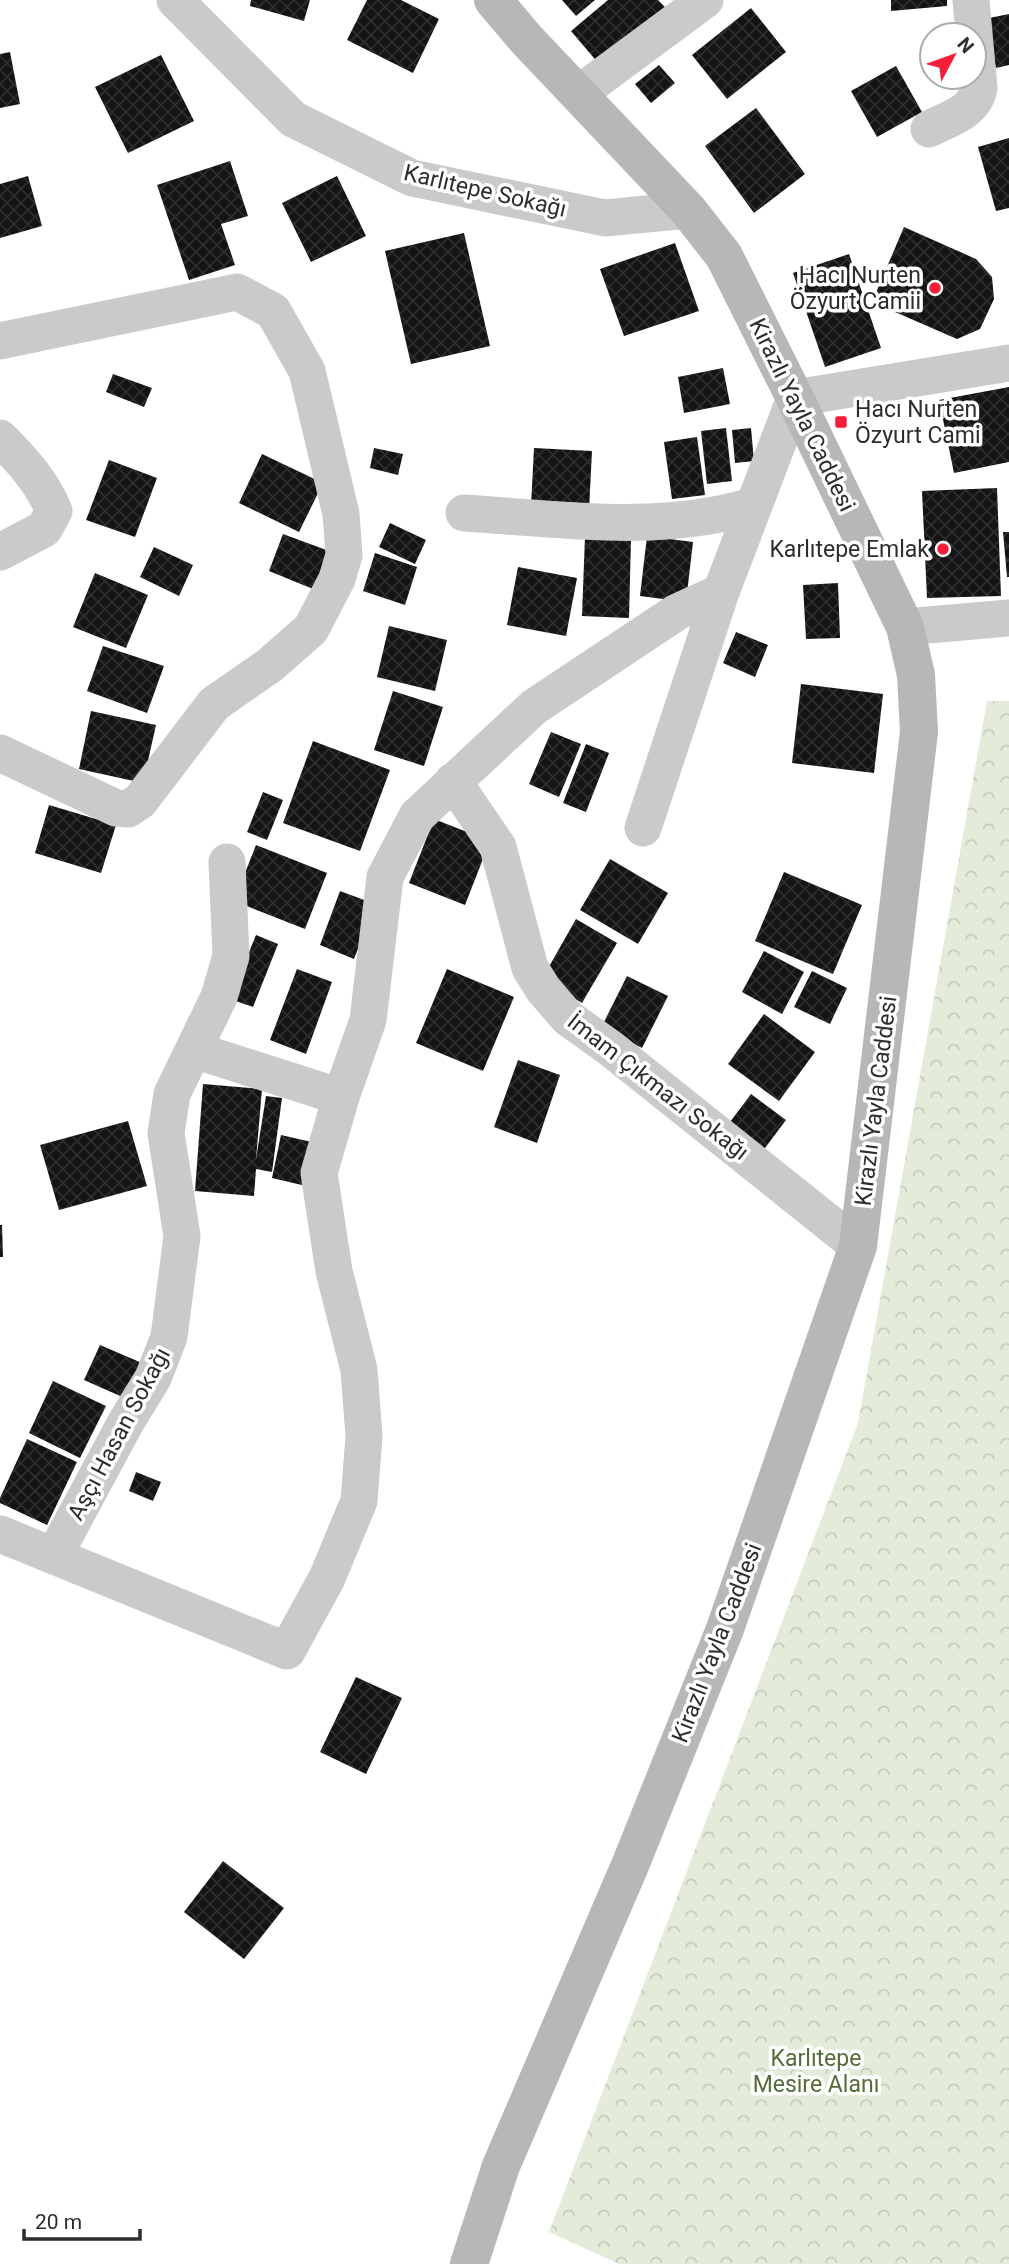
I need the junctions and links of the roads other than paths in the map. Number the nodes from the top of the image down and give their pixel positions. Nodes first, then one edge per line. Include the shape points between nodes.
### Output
1 (175, 0) edge
2 (493, 0) edge
3 (705, 0) edge
4 (971, 0) edge
5 (578, 94) junction
6 (929, 129) dead end
7 (688, 210) junction
8 (0, 341) edge
9 (1009, 363) edge
10 (795, 398) junction
11 (0, 438) edge
12 (752, 506) junction
13 (464, 513) dead end
14 (0, 552) edge
15 (721, 592) junction
16 (1009, 618) edge
17 (905, 627) junction
18 (0, 752) edge
19 (453, 781) junction
20 (643, 828) dead end
21 (226, 862) dead end
22 (194, 1050) junction
23 (341, 1097) junction
24 (858, 1246) junction
25 (0, 1534) edge
26 (54, 1556) junction
27 (469, 2264) edge

1 - 7 street, Karlıtepe Sokağı via 293,119 412,178 605,218
2 - 5 main road, Kirazlı Yayla Caddesi
3 - 5 street
4 - 6 street via 977,97 971,107
5 - 7 main road, Kirazlı Yayla Caddesi
7 - 10 main road, Kirazlı Yayla Caddesi via 724,256
8 - 18 street via 237,292 273,311 307,370 341,514 344,555 311,629 214,704 140,801 128,809 116,808
9 - 10 street
10 - 12 street
10 - 17 main road, Kirazlı Yayla Caddesi
11 - 14 street via 24,462 54,511 44,529
12 - 13 street via 678,522
12 - 15 street
15 - 19 street via 677,612 534,707
15 - 20 street
16 - 17 street
17 - 24 main road, Kirazlı Yayla Caddesi via 916,675 919,732
19 - 23 street via 417,816 385,877 368,1020
19 - 24 street, İmam Çıkmazı Sokağı via 498,847 530,968 568,1018
21 - 22 street, Aşçı Hasan Sokağı via 231,956 219,997
22 - 23 street
22 - 26 street, Aşçı Hasan Sokağı via 172,1094 166,1133 182,1236 169,1336 153,1378
23 - 26 street via 319,1173 334,1272 359,1370 364,1436 359,1501 327,1578 287,1651
24 - 27 main road, Kirazlı Yayla Caddesi via 725,1629 501,2166
25 - 26 street

